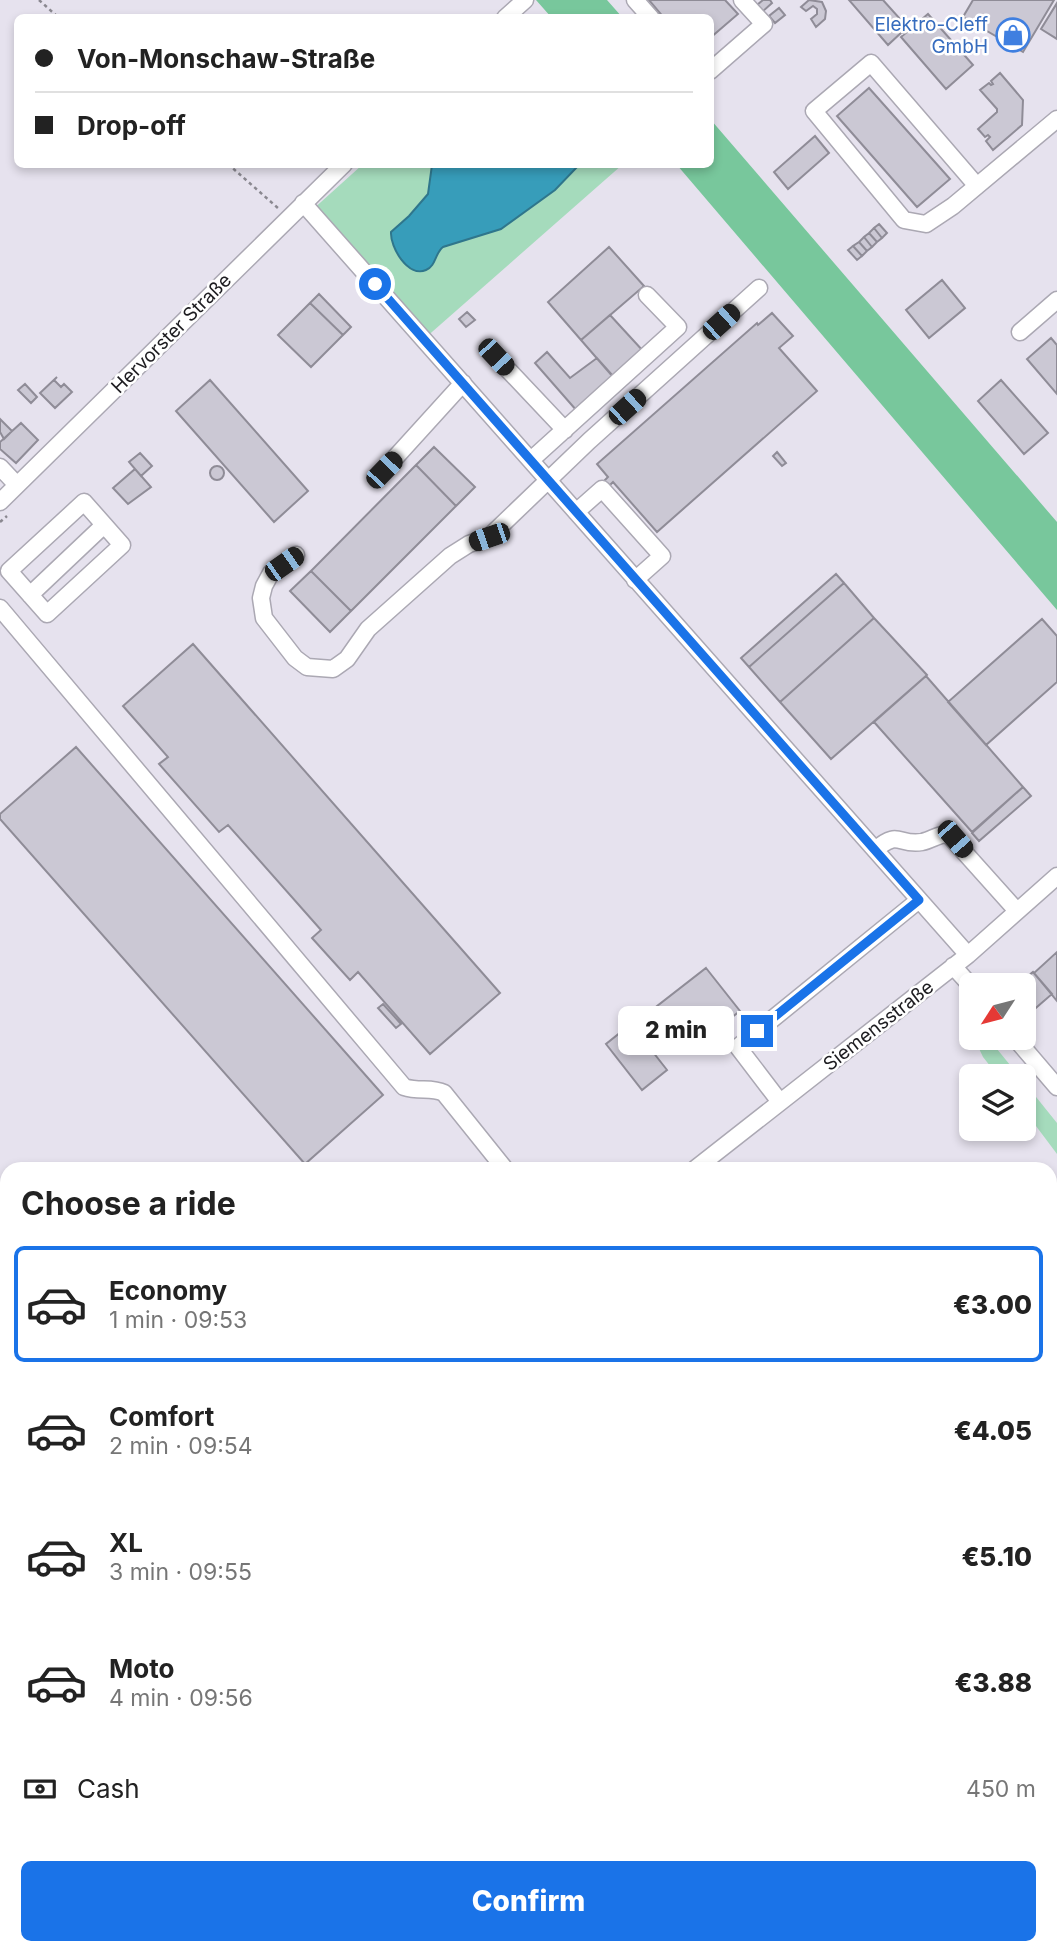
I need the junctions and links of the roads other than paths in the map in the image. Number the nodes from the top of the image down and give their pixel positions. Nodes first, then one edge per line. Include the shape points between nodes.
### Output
1 (525, 0) edge
2 (635, 0) edge
3 (742, 0) edge
4 (509, 14) edge
5 (647, 14) edge
6 (714, 68) edge
7 (1057, 119) edge
8 (340, 168) edge
9 (976, 186) junction
10 (303, 203) junction
11 (759, 288) dead end
12 (647, 295) dead end
13 (1057, 300) edge
14 (1020, 332) dead end
15 (496, 357) dead end
16 (463, 383) junction
17 (565, 430) junction
18 (531, 460) junction
19 (0, 467) edge
20 (384, 470) dead end
21 (548, 481) junction
22 (18, 485) junction
23 (0, 502) edge
24 (576, 512) junction
25 (104, 525) junction
26 (296, 555) dead end
27 (635, 580) junction
28 (32, 598) junction
29 (0, 608) edge
30 (12, 622) junction
31 (875, 850) junction
32 (1057, 876) edge
33 (919, 900) junction
34 (1017, 911) junction
35 (968, 955) junction
36 (953, 966) junction
37 (959, 973) edge
38 (1025, 1050) edge
39 (1057, 1087) edge
40 (780, 1102) junction
41 (499, 1162) edge
42 (704, 1162) edge

1 - 4 street
2 - 5 street
3 - 6 street via 764,24
7 - 9 street
8 - 10 street, Hervorster Straße
9 - 9 street via 926,224 904,220 814,111 871,63
10 - 16 street
10 - 22 street, Hervorster Straße
11 - 21 street
12 - 17 street via 678,327
13 - 14 street
15 - 17 street
16 - 18 street
16 - 20 street
17 - 18 street
18 - 21 street
19 - 22 street
21 - 24 street
21 - 26 street via 489,537 450,556 368,629 347,659 333,668 307,667 264,618 264,586 271,573
22 - 23 street, Hervorster Straße
24 - 27 street
24 - 27 street via 602,489 663,556
25 - 28 street
25 - 28 street via 122,545 47,614
25 - 28 street via 83,502 9,571
27 - 31 street
28 - 30 street
29 - 30 street
30 - 41 street via 404,1087 444,1093
31 - 33 street
31 - 34 street via 894,838 919,843 948,834
32 - 34 street, Siemensstraße
33 - 35 street
33 - 40 street via 738,1047
34 - 35 street, Siemensstraße
35 - 36 street, Siemensstraße
36 - 37 street
36 - 40 street, Siemensstraße
38 - 39 street
40 - 42 street, Siemensstraße

